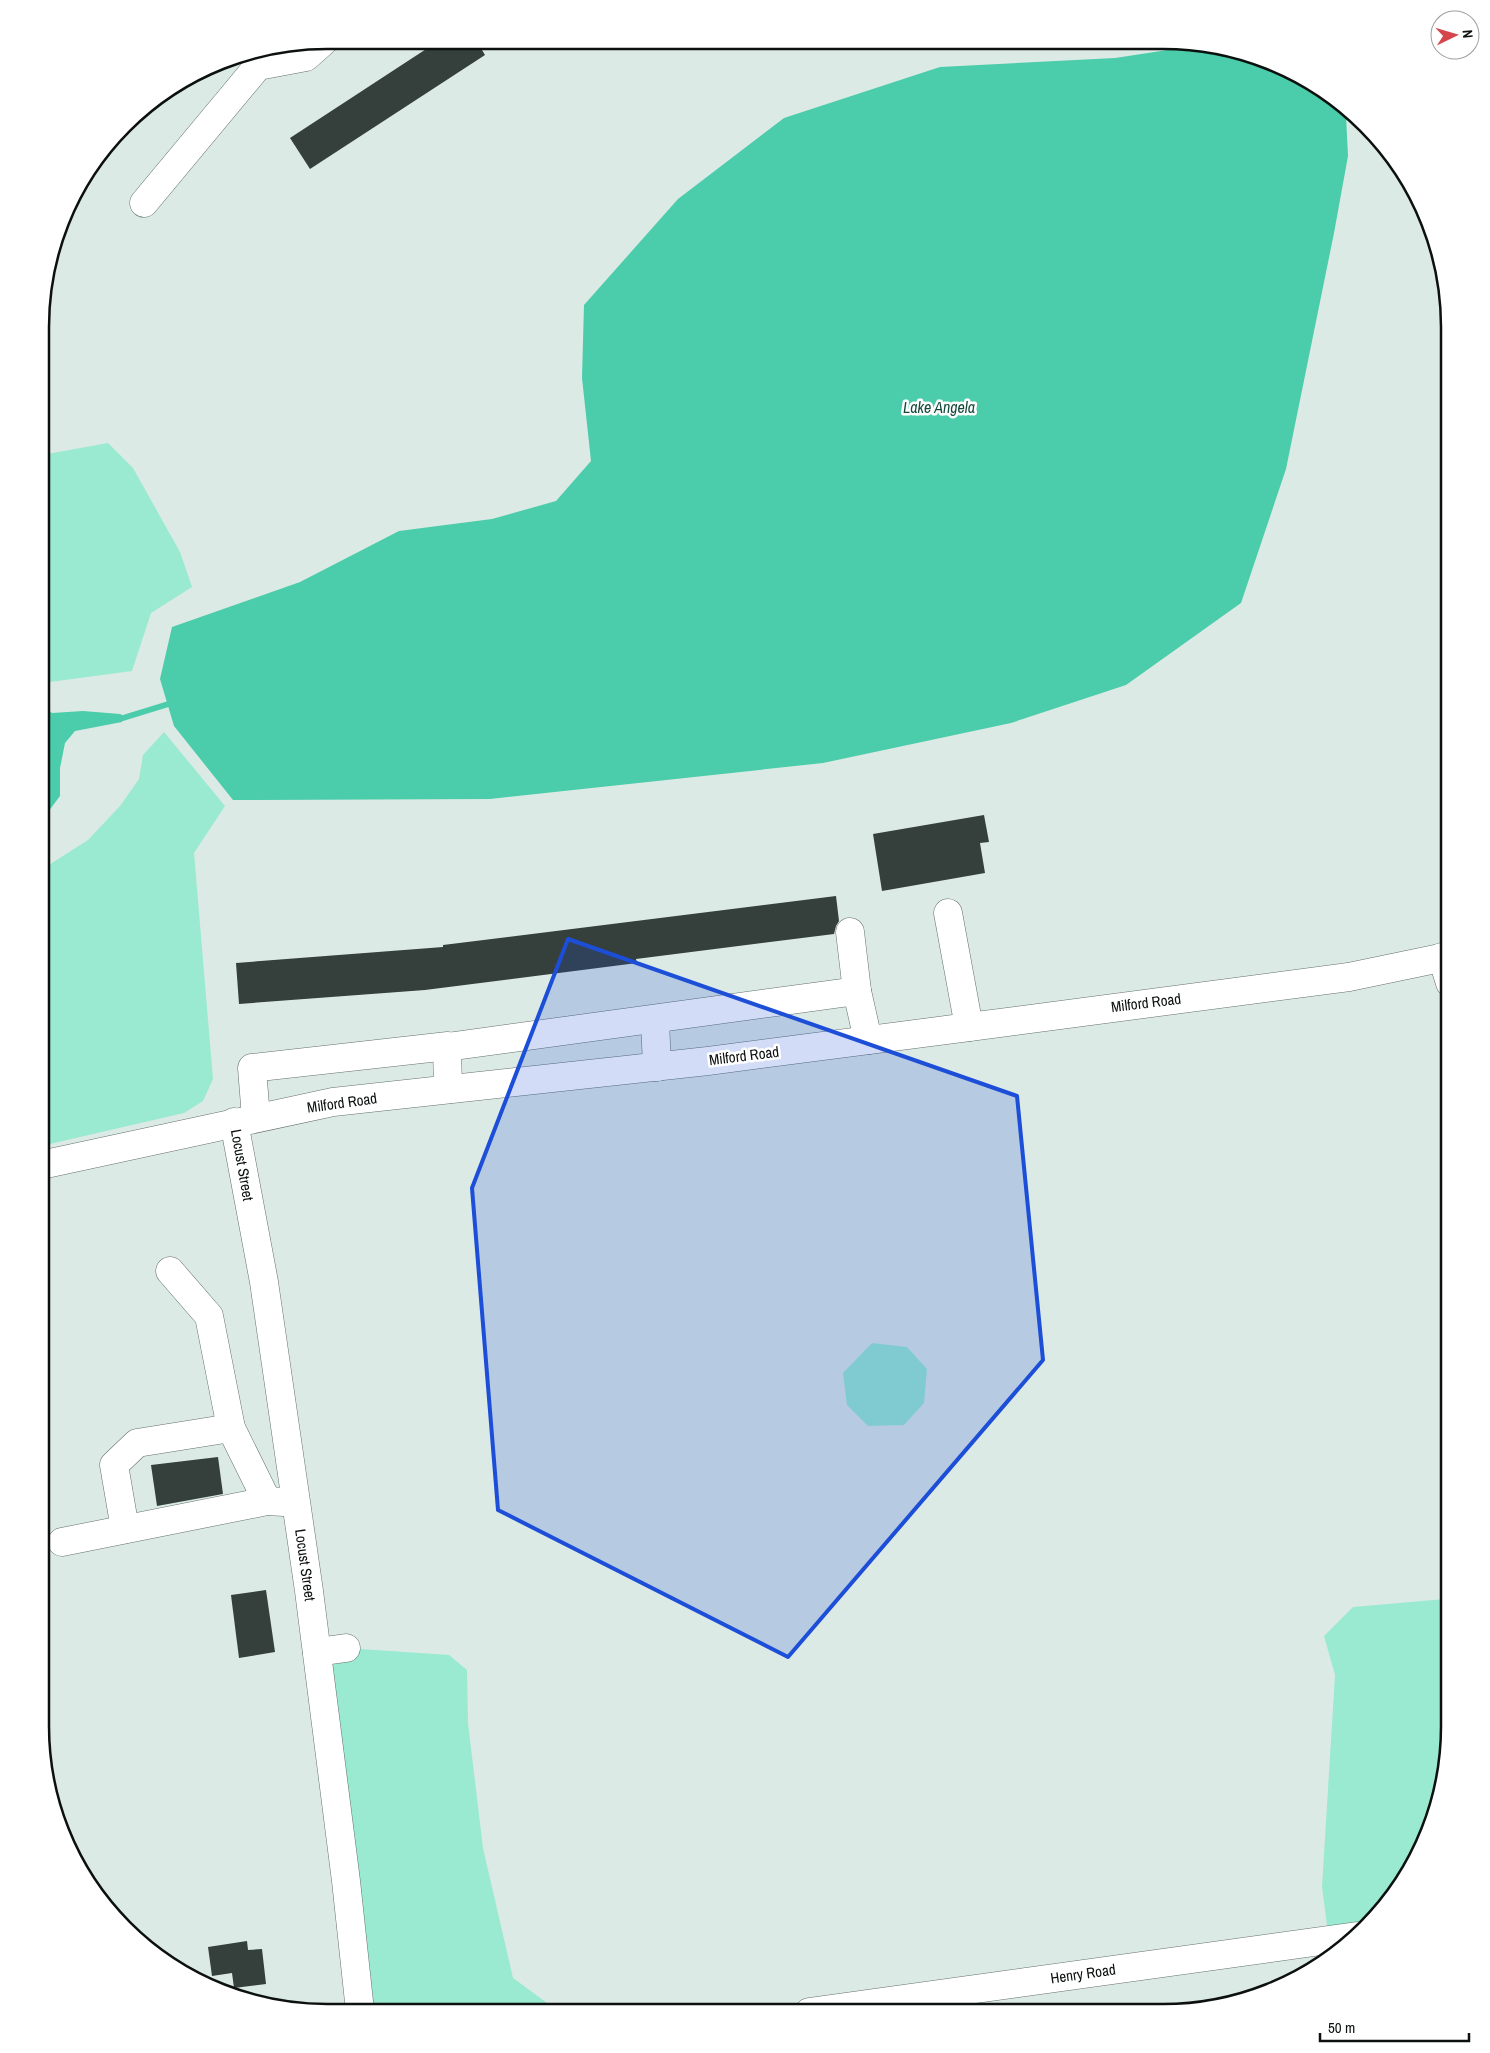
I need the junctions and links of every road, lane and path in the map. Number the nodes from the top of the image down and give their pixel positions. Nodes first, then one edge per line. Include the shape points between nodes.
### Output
1 (315, 49) edge
2 (260, 58) edge
3 (144, 203) dead end
4 (948, 913) dead end
5 (850, 932) dead end
6 (1441, 958) edge
7 (857, 991) junction
8 (655, 1020) junction
9 (969, 1027) junction
10 (868, 1040) junction
11 (448, 1046) junction
12 (657, 1067) junction
13 (448, 1089) junction
14 (245, 1120) junction
15 (49, 1163) edge
16 (170, 1272) dead end
17 (231, 1428) junction
18 (267, 1501) junction
19 (296, 1504) junction
20 (125, 1529) junction
21 (62, 1542) dead end
22 (346, 1648) dead end
23 (317, 1652) junction
24 (1342, 1938) edge
25 (359, 2004) edge
26 (867, 2004) edge

1 - 2 street via 306,57
2 - 3 street
4 - 9 street
5 - 7 street
6 - 9 street, Milford Road via 1349,977
7 - 8 street
7 - 10 street
8 - 11 street
8 - 12 street
9 - 10 street, Milford Road
10 - 12 street, Milford Road
11 - 13 street
11 - 14 street, Locust Street via 252,1068
12 - 13 street, Milford Road
13 - 14 street, Milford Road via 333,1102
14 - 15 street, Milford Road
14 - 19 street, Locust Street
16 - 17 street via 209,1316
17 - 18 street
17 - 20 street via 137,1443 114,1465
18 - 19 street
18 - 20 street
19 - 23 street, Locust Street
20 - 21 street
22 - 23 street
23 - 25 street, Locust Street
24 - 26 street, Henry Road

